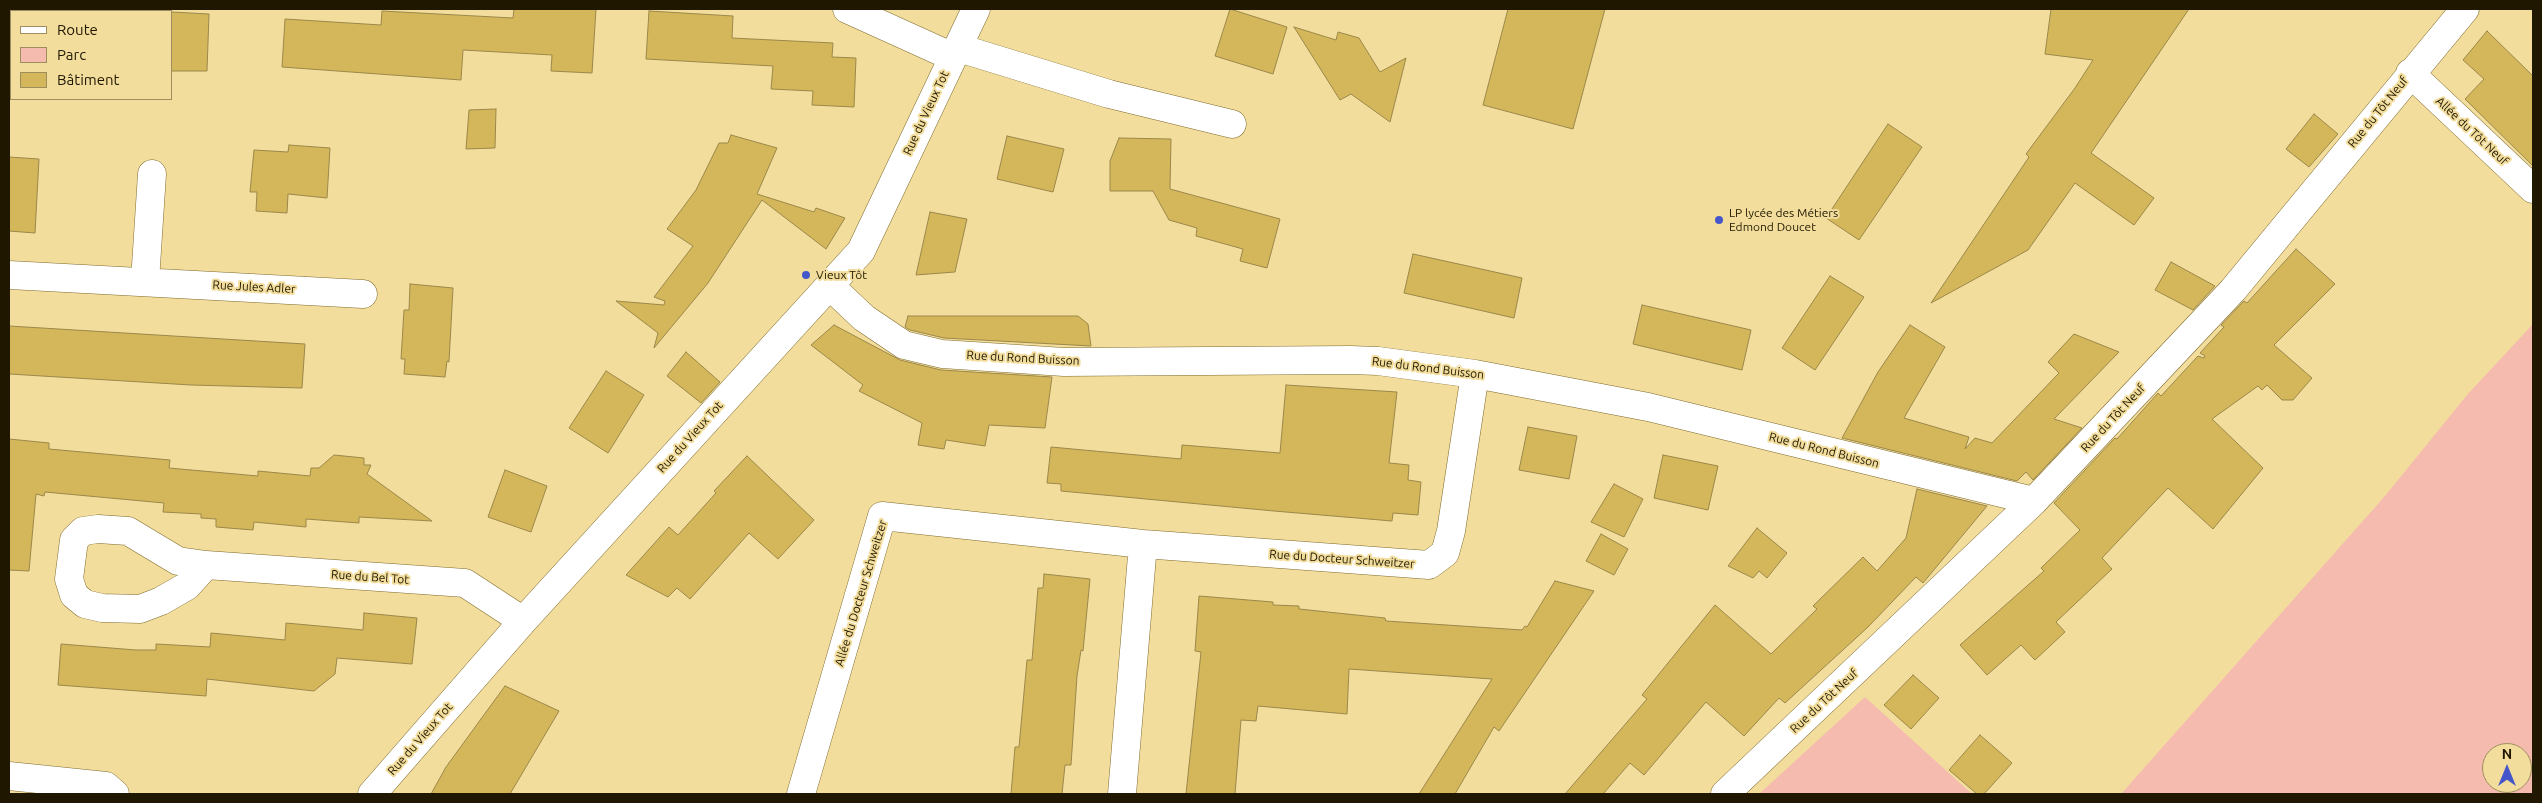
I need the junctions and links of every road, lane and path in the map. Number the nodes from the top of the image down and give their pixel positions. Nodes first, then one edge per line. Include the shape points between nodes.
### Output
1 (847, 9) edge
2 (976, 9) edge
3 (2465, 9) edge
4 (956, 52) junction
5 (2410, 73) junction
6 (1232, 124) dead end
7 (152, 174) dead end
8 (2533, 189) edge
9 (9, 275) edge
10 (146, 281) junction
11 (829, 285) junction
12 (363, 294) dead end
13 (1475, 374) junction
14 (2034, 502) junction
15 (1042, 534) joint
16 (1144, 544) junction
17 (206, 565) junction
18 (523, 621) junction
19 (9, 776) edge
20 (115, 794) edge
21 (372, 794) edge
22 (801, 794) edge
23 (1122, 794) edge
24 (1725, 794) edge

1 - 4 street
2 - 4 street, Rue du Vieux Tot
3 - 5 street, Rue du Tôt Neuf
4 - 6 street
4 - 11 street, Rue du Vieux Tot via 861,252
5 - 8 street, Allée du Tôt Neuf
5 - 14 street, Rue du Tôt Neuf via 2233,290
7 - 10 street
9 - 10 street, Rue Jules Adler
10 - 12 street, Rue Jules Adler
11 - 13 street, Rue du Rond Buisson via 864,318 904,344 942,354 1064,362 1378,361
11 - 18 street, Rue du Vieux Tot
13 - 14 street, Rue du Rond Buisson via 1648,407
13 - 16 street, Rue du Docteur Schweitzer via 1451,531 1444,553 1429,565
14 - 24 street, Rue du Tôt Neuf
15 - 16 street, Rue du Docteur Schweitzer
15 - 22 street, Allée du Docteur Schweitzer via 882,516
16 - 23 street
17 - 17 street, Rue du Bel Tot via 178,561 128,531 98,529 84,531 74,540 69,579 74,594 85,604 140,609 187,586
17 - 18 street, Rue du Bel Tot via 465,583
18 - 21 street, Rue du Vieux Tot
19 - 20 street via 106,786

